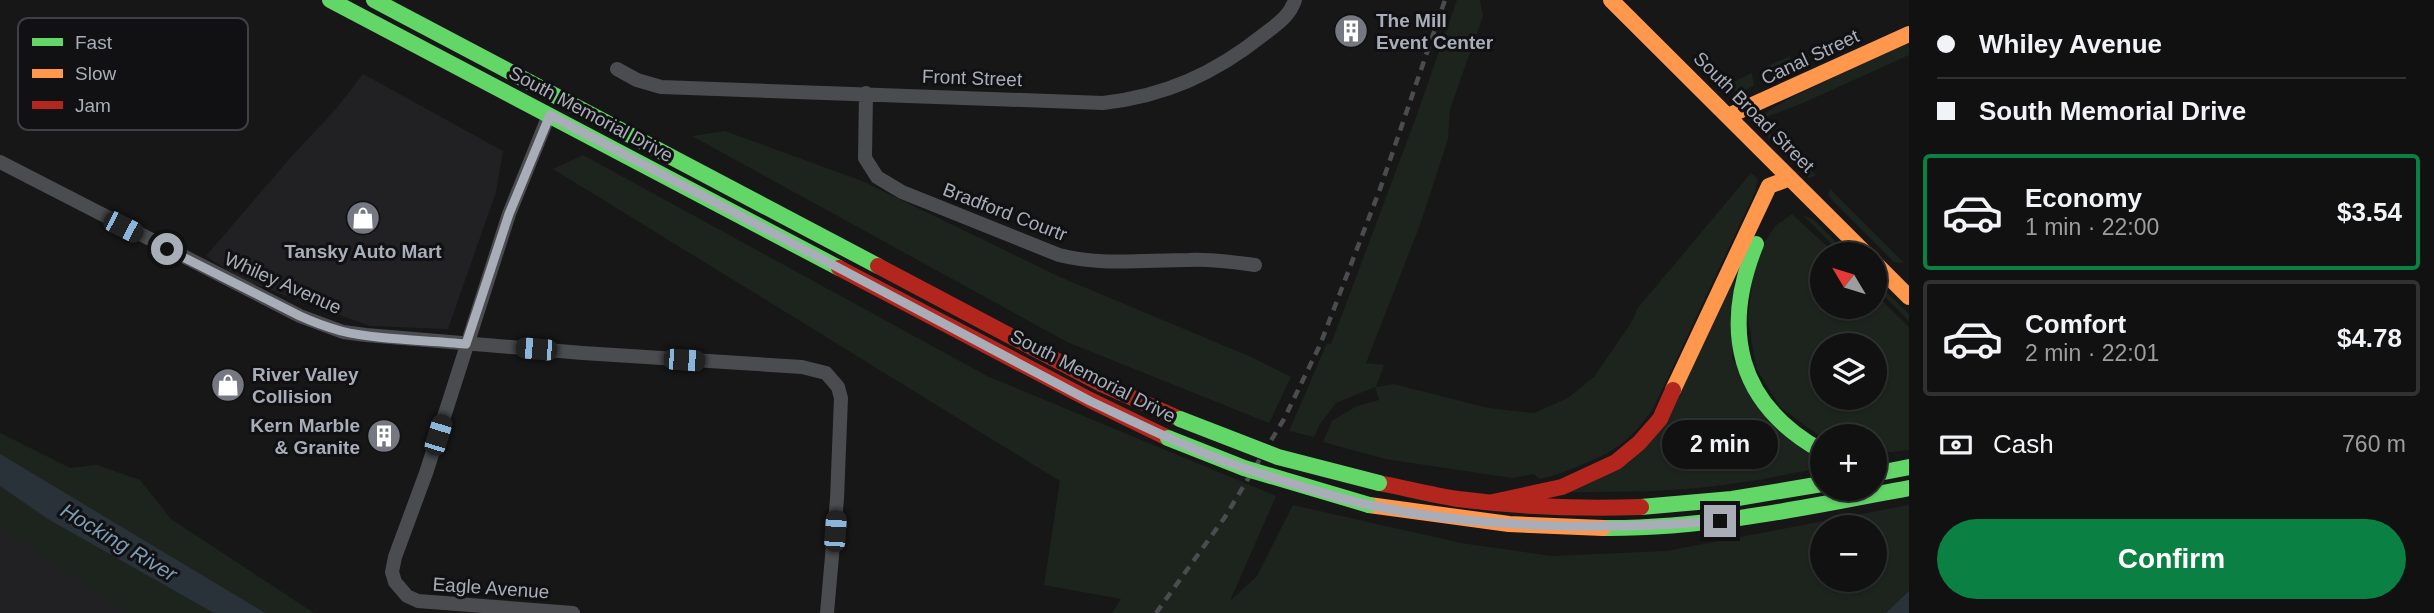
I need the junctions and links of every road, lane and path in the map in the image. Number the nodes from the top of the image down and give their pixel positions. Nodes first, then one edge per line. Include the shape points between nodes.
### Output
1 (330, 0) edge
2 (374, 0) edge
3 (1295, 0) edge
4 (1611, 0) edge
5 (1909, 34) edge
6 (617, 69) dead end
7 (866, 93) junction
8 (550, 115) junction
9 (1728, 116) junction
10 (0, 162) edge
11 (1790, 177) junction
12 (1854, 242) edge
13 (1255, 265) dead end
14 (1887, 275) edge
15 (1909, 297) edge
16 (466, 344) junction
17 (1810, 446) edge
18 (1887, 463) edge
19 (1909, 465) edge
20 (1887, 471) edge
21 (1810, 486) edge
22 (1909, 488) edge
23 (1493, 502) junction
24 (573, 613) edge
25 (827, 613) edge

1 - 8 main road, South Memorial Drive
2 - 23 main road, South Memorial Drive, bridge via 1101,384 1251,448 1310,466
3 - 7 street, Front Street via 1288,15 1215,69 1133,100 1102,103
4 - 9 main road, South Broad Street
5 - 9 main road, Canal Street
6 - 7 street, Front Street via 661,86
7 - 13 street, Bradford Courtr via 865,158 877,177 902,192 1079,260
8 - 16 street via 509,214
8 - 22 main road, South Memorial Drive, bridge via 1090,401 1244,468 1369,505 1529,526 1648,527 1791,511
9 - 11 main road, South Broad Street
10 - 16 street, Whiley Avenue via 321,325 343,332
11 - 12 main road, South Broad Street
11 - 17 main road via 1750,258 1737,324 1748,372 1759,396 1786,428
11 - 23 main road via 1769,186 1660,419 1639,443 1616,462 1562,487
14 - 15 main road
16 - 24 street, Eagle Avenue via 393,566 395,582 418,601
16 - 25 street, Whiley Avenue via 802,367 825,373 838,387 842,412
18 - 19 main road
19 - 20 main road
21 - 23 main road, South Memorial Drive via 1646,507

